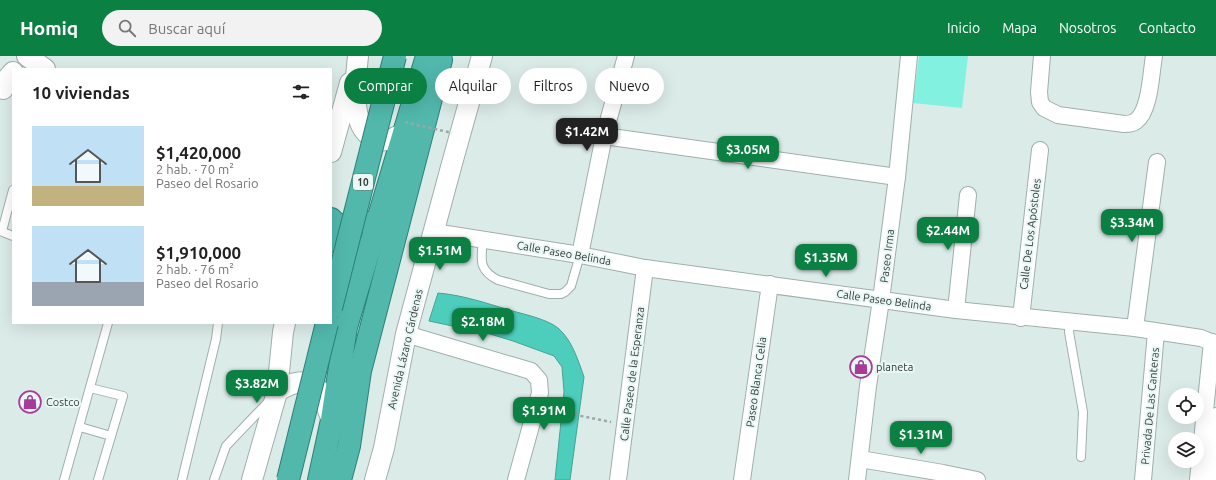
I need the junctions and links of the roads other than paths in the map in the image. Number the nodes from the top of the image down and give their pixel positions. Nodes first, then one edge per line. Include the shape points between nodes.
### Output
1 (27, 56) edge
2 (357, 56) edge
3 (395, 56) edge
4 (427, 56) edge
5 (442, 56) edge
6 (482, 56) edge
7 (626, 56) edge
8 (909, 56) edge
9 (1042, 56) edge
10 (1154, 56) edge
11 (21, 68) edge
12 (34, 68) edge
13 (44, 68) edge
14 (405, 127) junction
15 (604, 136) junction
16 (332, 148) edge
17 (1040, 150) dead end
18 (1157, 162) dead end
19 (897, 177) junction
20 (968, 194) dead end
21 (12, 204) edge
22 (382, 205) junction
23 (336, 230) edge
24 (1, 231) edge
25 (434, 232) junction
26 (12, 236) edge
27 (483, 240) junction
28 (580, 256) junction
29 (645, 268) junction
30 (363, 271) junction
31 (332, 278) edge
32 (770, 284) junction
33 (881, 300) junction
34 (332, 304) edge
35 (956, 310) junction
36 (1021, 318) junction
37 (1070, 322) junction
38 (108, 324) edge
39 (218, 324) edge
40 (337, 325) edge
41 (282, 326) edge
42 (1135, 328) junction
43 (1156, 332) junction
44 (406, 334) junction
45 (1214, 343) edge
46 (90, 388) junction
47 (278, 392) junction
48 (1216, 416) edge
49 (332, 420) junction
50 (80, 427) junction
51 (111, 436) junction
52 (1081, 457) dead end
53 (860, 459) junction
54 (943, 476) edge
55 (66, 480) edge
56 (98, 480) edge
57 (182, 480) edge
58 (214, 480) edge
59 (252, 480) edge
60 (288, 480) edge
61 (319, 480) edge
62 (340, 480) edge
63 (375, 480) edge
64 (516, 480) edge
65 (618, 480) edge
66 (742, 480) edge
67 (857, 480) edge
68 (977, 480) edge
69 (1143, 480) edge
70 (1198, 480) edge
71 (1210, 480) edge

1 - 13 street
2 - 14 street via 356,106 362,128 372,138 379,140 393,139
2 - 16 street
3 - 34 highway, 10, bridge
4 - 14 highway
5 - 62 highway via 360,371 349,446
6 - 25 street, Avenida Lázaro Cárdenas
7 - 15 street
8 - 19 street, Paseo Irma
9 - 10 street via 1039,92 1040,102 1044,108 1058,115 1124,124 1137,120 1144,109
11 - 12 street
14 - 22 highway
15 - 19 street
15 - 28 street
17 - 36 street, Calle De Los Apóstoles
18 - 42 street
19 - 33 street, Paseo Irma
20 - 35 street
21 - 24 lane
22 - 23 highway
22 - 30 highway
23 - 30 highway via 355,250
24 - 26 lane
25 - 27 street, Calle Paseo Belinda
25 - 44 street, Avenida Lázaro Cárdenas
27 - 28 street, Calle Paseo Belinda
27 - 28 lane via 482,265 491,276 549,294 561,294 569,289
28 - 29 street, Calle Paseo Belinda
29 - 32 street, Calle Paseo Belinda
29 - 65 street, Calle Paseo de la Esperanza
30 - 40 highway
31 - 40 highway
32 - 33 street, Calle Paseo Belinda
32 - 66 street, Paseo Blanca Celia
33 - 35 street, Calle Paseo Belinda
33 - 53 street, Paseo Irma
35 - 36 street, Calle Paseo Belinda
36 - 37 street, Calle Paseo Belinda
37 - 42 street, Calle Paseo Belinda
37 - 52 lane via 1069,332 1083,412
38 - 46 lane
39 - 57 lane
40 - 49 highway
40 - 60 highway, bridge
41 - 47 street
42 - 43 street, Calle Paseo Belinda
43 - 45 street, Calle Paseo Belinda via 1201,338
43 - 69 street, Privada De Las Canteras
44 - 63 street, Avenida Lázaro Cárdenas via 384,448
44 - 64 street via 531,371 539,380 540,393
45 - 70 street
46 - 50 lane
46 - 51 lane via 123,396
47 - 49 street via 298,382 312,384 320,391
47 - 58 lane via 226,446
47 - 59 street
48 - 71 street
49 - 61 highway
50 - 51 lane
50 - 55 lane
51 - 56 lane
53 - 54 street
53 - 67 street, Paseo Irma
54 - 68 street

